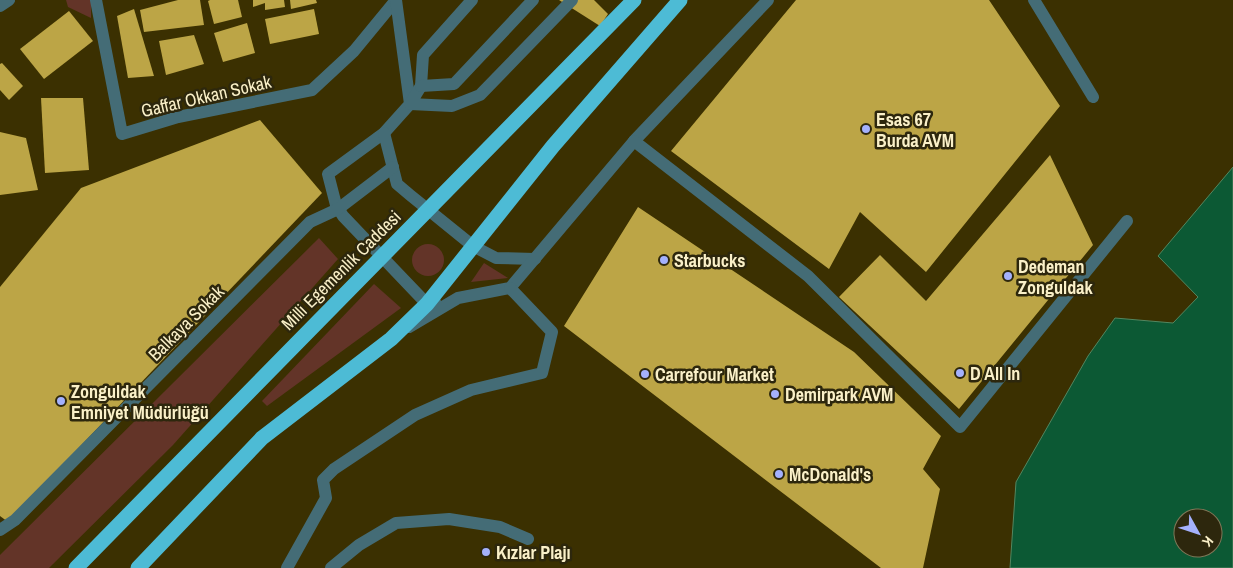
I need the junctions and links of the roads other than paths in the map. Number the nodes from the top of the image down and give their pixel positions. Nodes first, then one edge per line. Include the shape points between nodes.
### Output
1 (9, 0) edge
2 (96, 0) edge
3 (396, 0) edge
4 (472, 0) edge
5 (533, 0) edge
6 (572, 0) edge
7 (634, 0) edge
8 (680, 0) edge
9 (768, 0) edge
10 (1034, 0) edge
11 (0, 6) edge
12 (421, 86) junction
13 (1093, 97) dead end
14 (410, 104) junction
15 (384, 133) junction
16 (634, 141) junction
17 (393, 167) junction
18 (338, 208) junction
19 (428, 210) junction
20 (1127, 221) dead end
21 (473, 246) junction
22 (381, 256) junction
23 (535, 259) junction
24 (510, 288) junction
25 (458, 298) junction
26 (427, 304) junction
27 (391, 339) junction
28 (0, 530) edge
29 (528, 539) dead end
30 (76, 568) edge
31 (138, 568) edge
32 (287, 568) edge
33 (331, 568) edge

1 - 11 street
2 - 3 street, Gaffar Okkan Sokak via 122,134 178,117 312,90 354,51
3 - 14 street
4 - 12 street via 423,55
5 - 12 street via 454,84
6 - 14 street via 480,95 452,106
7 - 19 highway, Milli Egemenlik Caddesi
8 - 21 highway via 553,146
9 - 16 street
10 - 13 street
12 - 14 street
14 - 15 street
15 - 17 street
15 - 18 street via 328,174
16 - 20 street via 808,276 960,427
16 - 23 street
17 - 18 street, Balkaya Sokak
17 - 19 street via 397,184
18 - 22 street
18 - 28 street, Balkaya Sokak via 310,222 15,520
19 - 21 street
19 - 22 highway, Milli Egemenlik Caddesi
21 - 23 street via 496,258
21 - 26 highway
22 - 26 street
22 - 30 highway, Milli Egemenlik Caddesi
23 - 24 street
24 - 25 street
24 - 32 street via 552,332 542,373 472,390 415,415 334,469 323,480 326,498
25 - 26 street
25 - 27 street
26 - 27 highway
27 - 31 highway via 262,438
29 - 33 street via 500,527 449,519 396,522 359,545

